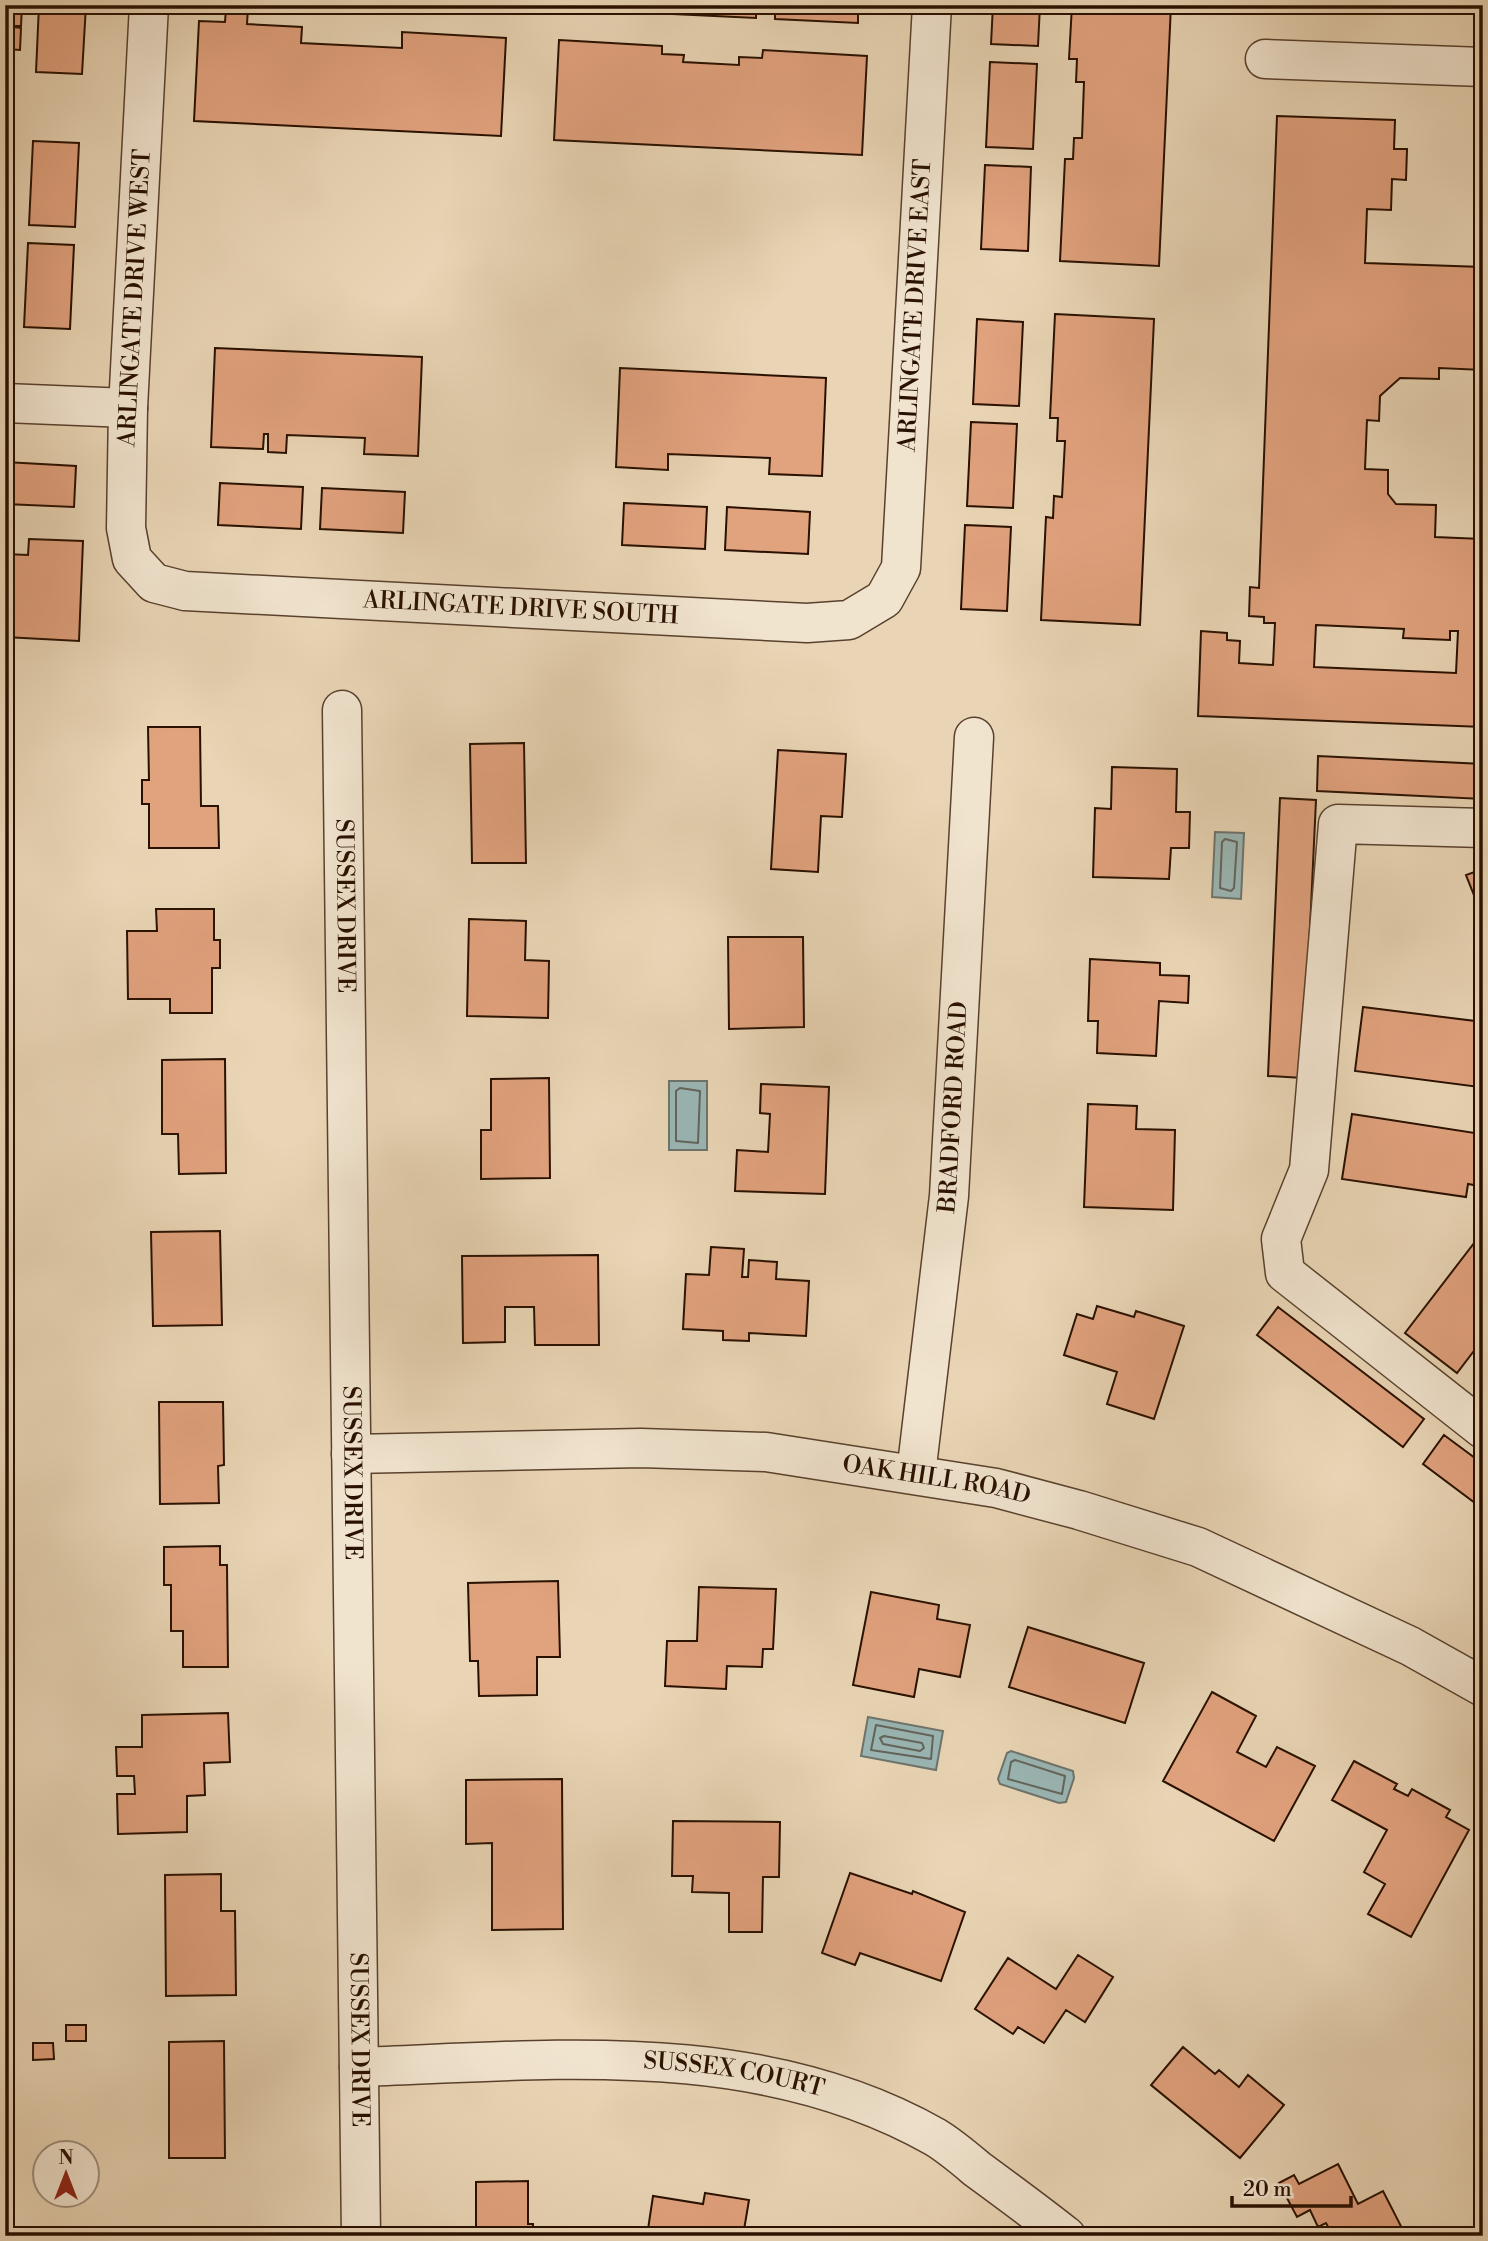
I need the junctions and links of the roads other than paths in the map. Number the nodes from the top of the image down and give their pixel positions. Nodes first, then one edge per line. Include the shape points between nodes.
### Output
1 (149, 5) edge
2 (932, 5) edge
3 (1265, 59) dead end
4 (1483, 67) edge
5 (5, 403) edge
6 (128, 408) junction
7 (154, 583) joint
8 (884, 599) joint
9 (342, 710) dead end
10 (974, 737) dead end
11 (1483, 828) edge
12 (1483, 1429) edge
13 (351, 1454) junction
14 (916, 1474) junction
15 (1483, 1687) edge
16 (359, 2067) junction
17 (361, 2236) edge
18 (1066, 2236) edge

1 - 6 street, ARLINGATE DRIVE WEST
2 - 8 street, ARLINGATE DRIVE EAST via 901,568
3 - 4 street
5 - 6 street
6 - 7 street, ARLINGATE DRIVE WEST via 126,528 132,559
7 - 8 street, ARLINGATE DRIVE SOUTH via 197,592 807,623 849,620
9 - 13 street, SUSSEX DRIVE
10 - 14 street, BRADFORD ROAD via 949,1196
11 - 12 street via 1338,824 1308,1170 1281,1239 1284,1273
13 - 14 street, OAK HILL ROAD via 641,1448 766,1452
13 - 16 street, SUSSEX DRIVE
14 - 15 street, OAK HILL ROAD via 996,1488 1198,1547 1410,1646
16 - 17 street, SUSSEX DRIVE
16 - 18 street, SUSSEX COURT via 636,2060 728,2067 816,2086 881,2109 937,2138

